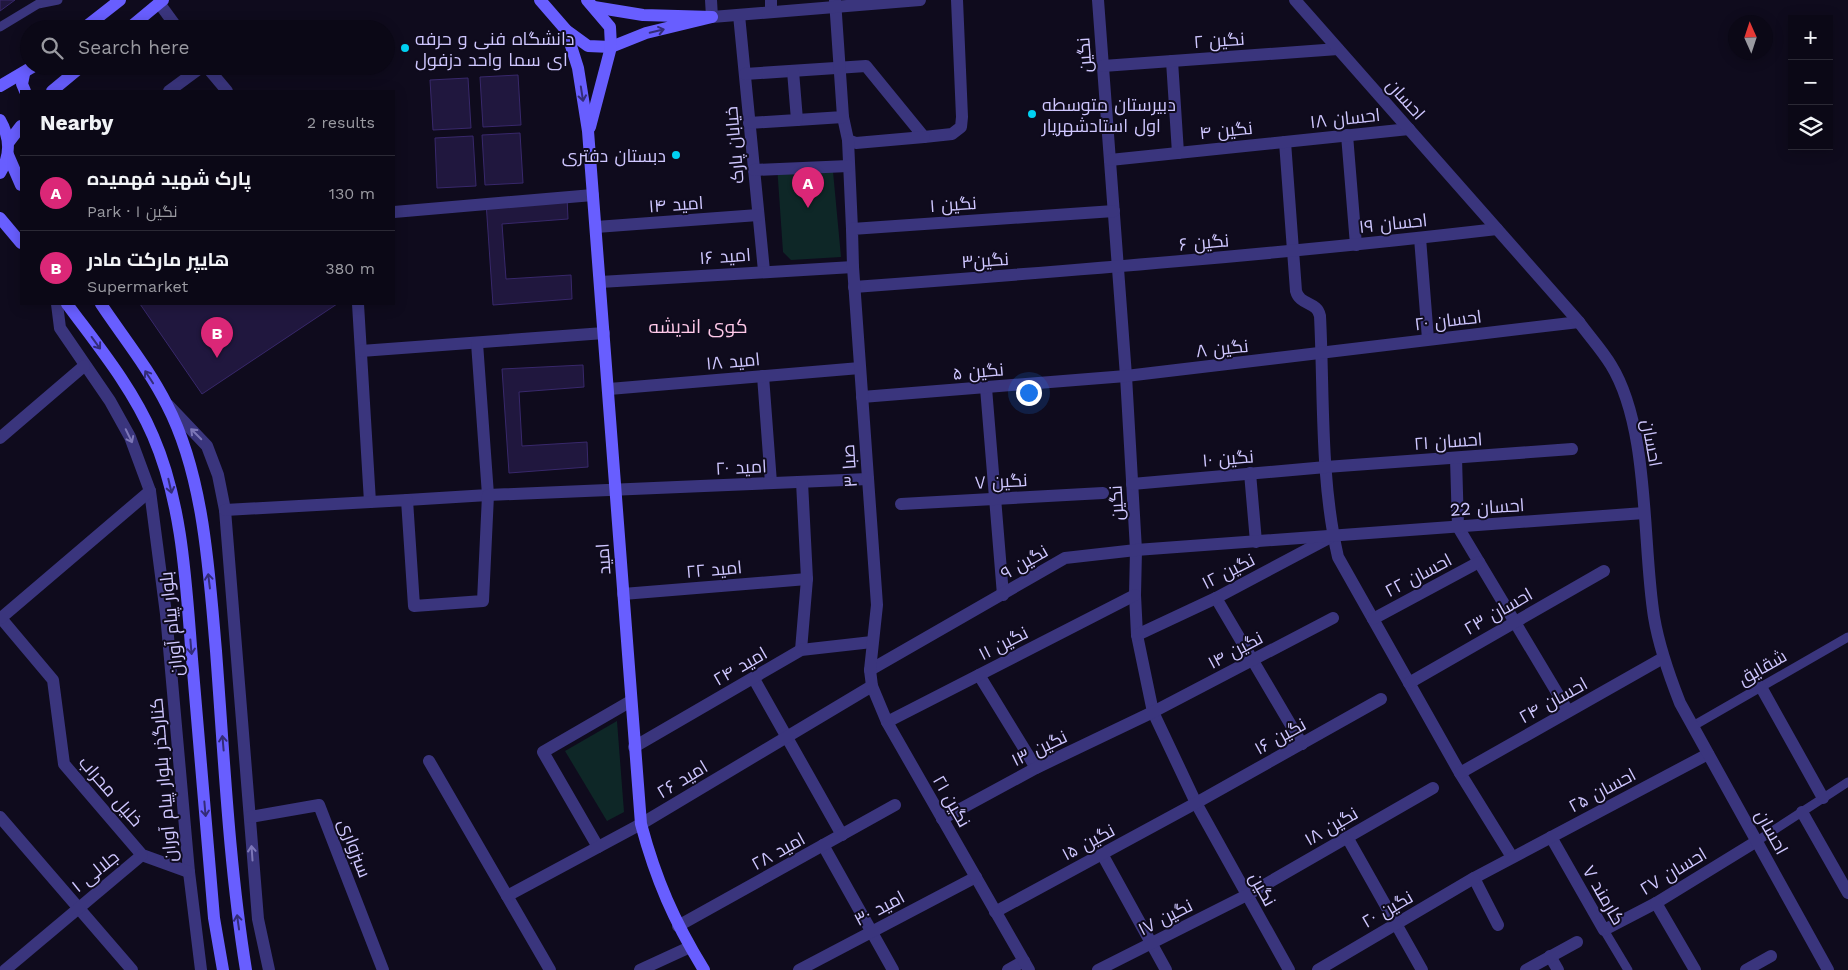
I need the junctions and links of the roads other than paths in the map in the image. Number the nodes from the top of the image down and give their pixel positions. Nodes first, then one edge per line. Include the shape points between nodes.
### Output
1 (58, 0) edge
2 (540, 0) edge
3 (711, 0) edge
4 (920, 0) edge
5 (957, 0) edge
6 (1098, 0) edge
7 (1295, 0) edge
8 (115, 1) edge
9 (161, 2) edge
10 (590, 4) edge
11 (835, 4) edge
12 (771, 6) edge
13 (739, 15) junction
14 (712, 17) junction
15 (93, 20) edge
16 (139, 20) edge
17 (172, 20) edge
18 (0, 27) edge
19 (566, 30) junction
20 (611, 47) junction
21 (1338, 49) junction
22 (1172, 61) junction
23 (1103, 66) junction
24 (839, 68) junction
25 (793, 71) junction
26 (745, 74) junction
27 (20, 75) edge
28 (26, 75) edge
29 (71, 75) edge
30 (191, 75) edge
31 (213, 75) edge
32 (0, 86) edge
33 (25, 90) edge
34 (53, 90) edge
35 (170, 90) edge
36 (227, 90) edge
37 (843, 117) junction
38 (0, 120) edge
39 (797, 120) junction
40 (749, 123) junction
41 (20, 128) edge
42 (1409, 128) junction
43 (588, 131) junction
44 (1347, 135) junction
45 (924, 137) junction
46 (848, 140) junction
47 (1285, 142) junction
48 (8, 149) junction
49 (1178, 153) junction
50 (1110, 160) junction
51 (849, 166) junction
52 (754, 170) junction
53 (0, 173) edge
54 (20, 182) edge
55 (593, 195) junction
56 (1114, 211) junction
57 (395, 212) edge
58 (758, 216) junction
59 (0, 218) edge
60 (596, 227) junction
61 (852, 229) junction
62 (1497, 229) junction
63 (1420, 238) junction
64 (20, 242) edge
65 (1356, 245) junction
66 (1293, 252) junction
67 (852, 267) junction
68 (1119, 267) junction
69 (764, 271) junction
70 (600, 282) junction
71 (854, 286) junction
72 (57, 305) edge
73 (68, 305) edge
74 (102, 305) edge
75 (358, 305) edge
76 (1579, 322) junction
77 (604, 333) junction
78 (1428, 340) junction
79 (477, 343) junction
80 (362, 351) junction
81 (1322, 354) junction
82 (84, 366) junction
83 (860, 368) junction
84 (763, 376) junction
85 (1126, 376) junction
86 (986, 388) junction
87 (609, 389) junction
88 (862, 397) junction
89 (168, 405) junction
90 (0, 438) edge
91 (1572, 449) dead end
92 (1456, 458) junction
93 (1326, 466) junction
94 (1250, 473) junction
95 (868, 479) junction
96 (802, 482) junction
97 (771, 483) junction
98 (1132, 484) junction
99 (616, 490) junction
100 (150, 491) junction
101 (1103, 493) dead end
102 (488, 495) junction
103 (995, 499) junction
104 (407, 500) junction
105 (370, 502) junction
106 (901, 504) dead end
107 (225, 510) junction
108 (1644, 513) junction
109 (1458, 527) junction
110 (1333, 536) junction
111 (1256, 542) junction
112 (1136, 550) junction
113 (1479, 562) junction
114 (1604, 571) dead end
115 (807, 579) junction
116 (623, 594) junction
117 (1003, 595) junction
118 (1135, 595) junction
119 (1216, 598) junction
120 (0, 618) edge
121 (1333, 618) dead end
122 (1373, 619) junction
123 (1514, 621) junction
124 (1137, 635) junction
125 (1848, 637) edge
126 (872, 642) junction
127 (801, 650) junction
128 (1663, 658) junction
129 (1252, 661) junction
130 (870, 670) junction
131 (979, 675) junction
132 (754, 679) junction
133 (1409, 683) junction
134 (872, 686) junction
135 (1761, 687) junction
136 (1381, 699) dead end
137 (631, 701) junction
138 (1568, 711) junction
139 (1153, 712) junction
140 (887, 722) junction
141 (1692, 726) junction
142 (787, 737) junction
143 (1302, 744) junction
144 (634, 747) junction
145 (1708, 754) junction
146 (429, 761) dead end
147 (1036, 768) junction
148 (1460, 773) junction
149 (1848, 782) edge
150 (1433, 788) dead end
151 (1823, 798) junction
152 (1196, 803) junction
153 (895, 805) dead end
154 (1802, 812) junction
155 (0, 817) edge
156 (250, 817) junction
157 (942, 819) junction
158 (641, 824) junction
159 (842, 835) junction
160 (1347, 837) junction
161 (1551, 837) junction
162 (1758, 841) junction
163 (823, 845) junction
164 (598, 847) junction
165 (1102, 854) junction
166 (142, 855) junction
167 (1512, 857) junction
168 (189, 872) junction
169 (976, 877) junction
170 (1474, 878) junction
171 (1848, 893) edge
172 (1247, 895) junction
173 (507, 896) junction
174 (1656, 902) junction
175 (78, 907) junction
176 (996, 912) junction
177 (1396, 923) junction
178 (1498, 925) dead end
179 (678, 926) junction
180 (1604, 930) junction
181 (872, 932) junction
182 (1576, 942) dead end
183 (1151, 944) junction
184 (690, 947) junction
185 (1550, 956) junction
186 (1771, 956) dead end
187 (1026, 966) edge
188 (5, 970) edge
189 (132, 970) edge
190 (201, 970) edge
191 (223, 970) edge
192 (246, 970) edge
193 (269, 970) edge
194 (383, 970) edge
195 (550, 970) edge
196 (640, 970) edge
197 (704, 970) edge
198 (798, 970) edge
199 (893, 970) edge
200 (1008, 970) edge
201 (1098, 970) edge
202 (1166, 970) edge
203 (1290, 970) edge
204 (1318, 970) edge
205 (1422, 970) edge
206 (1526, 970) edge
207 (1558, 970) edge
208 (1628, 970) edge
209 (1695, 970) edge
210 (1746, 970) edge
211 (1828, 970) edge

1 - 18 lane via 38,4
2 - 19 main road
3 - 14 street
4 - 11 street
5 - 45 street via 961,127 952,134
6 - 23 street, نگین
7 - 21 street, احسان
8 - 15 main road
9 - 16 main road
9 - 17 street
10 - 14 main road via 644,15
10 - 20 main road via 610,27
11 - 12 street
11 - 24 street
12 - 13 street
13 - 14 street
13 - 26 street, خیابان پارک
20 -> 14 main road via 646,33
19 - 20 main road via 588,46
19 -> 43 main road, امید via 578,68
20 - 43 main road
21 - 22 street, نگین ۲
21 - 42 street, احسان
22 - 23 street, نگین ۲
22 - 49 street
23 - 50 street, نگین
24 - 25 street
24 - 37 street
24 - 45 street via 866,66
25 - 26 street
25 - 39 street
26 - 40 street, خیابان پارک
27 - 32 main road
28 - 33 main road via 22,84
29 - 34 main road
30 - 35 street
31 - 36 street
37 - 39 street
37 - 46 street
38 - 48 main road
39 - 40 street
40 - 52 street, خیابان پارک
41 - 48 main road
42 - 44 street, احسان ۱۸
42 - 62 street, احسان
43 - 55 main road, امید
44 - 47 street, احسان ۱۸
44 - 65 street
45 - 46 street
46 - 51 street
47 - 49 street, نگین ۴
47 - 66 street
48 - 53 main road
48 - 54 main road
49 - 50 street, نگین ۴
50 - 56 street, نگین
51 - 52 street
51 - 61 street
52 - 58 street, خیابان پارک
55 - 57 street
55 - 60 main road, امید
56 - 61 street, نگین ۱
56 - 68 street, نگین
58 - 60 street, امید ۱۴
58 - 69 street, خیابان پارک
59 - 64 main road
60 - 70 main road, امید
61 - 67 street
62 - 63 street, احسان ۱۹
62 - 76 street, احسان
63 - 65 street, احسان ۱۹
63 - 78 street
65 - 66 street, احسان ۱۹
66 - 68 street, نگین ۶
66 - 81 street via 1297,297 1319,310
67 - 69 street, امید ۱۶
67 - 71 street
68 - 71 street, نگین۳
68 - 85 street, نگین
69 - 70 street, امید ۱۶
70 - 77 main road, امید
71 - 83 street, صبا ۳
72 - 82 street, کنارگذر بلوار پیام آوران via 60,328
73 -> 191 main road, بلوار پیام آوران via 132,393 154,437 167,474 177,520 186,596 214,918
89 -> 74 main road
75 - 80 street
76 - 78 street, احسان ۲۰
76 - 108 street, احسان via 1612,365 1625,399 1637,443
77 - 79 street
77 - 87 main road, امید
78 - 81 street, احسان ۲۰
79 - 80 street
79 - 102 street
80 - 105 street
81 - 85 street, نگین ۸
81 - 93 street
82 - 90 street
82 -> 100 street, کنارگذر بلوار پیام آوران via 110,401 130,437
83 - 84 street, امید ۱۸
83 - 88 street, صبا ۳
84 - 87 street, امید ۱۸
84 - 97 street
85 - 86 street, نگین ۵
85 - 98 street, نگین
86 - 88 street, نگین ۵
86 - 103 street
87 - 99 main road, امید
88 - 95 street, صبا ۳
107 -> 89 street via 218,475 207,446
192 -> 89 main road via 238,917 212,604 201,513 190,464
91 - 92 street, احسان ۲۱
92 - 93 street, احسان ۲۱
92 - 109 street
93 - 94 street, نگین ۱۰
93 - 110 street
94 - 98 street, نگین ۱۰
94 - 111 street
95 - 96 street, امید ۲۰
95 - 126 street, صبا ۳ via 877,605
96 - 97 street, امید ۲۰
96 - 115 street
97 - 99 street, امید ۲۰
98 - 112 street, نگین
99 - 102 street, امید ۲۰
99 - 116 main road, امید
100 - 120 street
100 - 168 street, کنارگذر بلوار پیام آوران via 166,614
101 - 103 street, نگین ۷
102 - 104 street, امید ۲۰
102 - 104 street via 483,601 414,606
103 - 106 street, نگین ۷
103 - 117 street
104 - 105 street, امید ۲۰
105 - 107 street, امید ۲۰
107 - 156 street
108 - 109 street, احسان 22
108 - 128 street, احسان via 1654,616
109 - 110 street, احسان 22
109 - 113 street
110 - 111 street, نگین ۹
110 - 119 street, نگین ۱۲
110 - 122 street via 1338,556
111 - 112 street, نگین ۹
112 - 117 street, نگین ۹ via 1065,558
112 - 118 street, نگین
113 - 122 street, احسان ۲۲
113 - 123 street
114 - 123 street, احسان ۲۳
115 - 116 street, امید ۲۲
115 - 127 street
116 - 137 main road, امید
117 - 130 street, نگین ۹
118 - 124 street, نگین
118 - 131 street, نگین ۱۱
119 - 124 street, نگین ۱۲
119 - 129 street
120 - 166 street, خلیل محراب via 54,680 64,764
121 - 129 street, نگین ۱۴
122 - 133 street
123 - 133 street, احسان ۲۳
123 - 138 street
124 - 139 street, نگین
125 - 135 lane, شقایق
126 - 127 street, امید ۲۴
126 - 130 street, نگین ۲۱
127 - 132 street, امید ۲۴
128 - 138 street, احسان ۲۴
128 - 141 street, احسان
129 - 139 street, نگین ۱۴
129 - 143 street
130 - 134 street, نگین ۲۱
131 - 140 street, نگین ۱۱
131 - 147 street
132 - 142 street
132 - 144 street, امید ۲۴
133 - 148 street
134 - 140 street, نگین ۲۱
134 - 142 street, امید ۲۶
135 - 141 lane, شقایق
135 - 151 street
136 - 143 street, نگین ۱۶
137 - 144 main road, امید
137 - 164 street via 543,752
138 - 148 street, احسان ۲۴
139 - 147 street, نگین ۱۳
139 - 152 street, نگین
140 - 157 street, نگین ۲۱
141 - 145 street, احسان
142 - 158 street, امید ۲۶
142 - 159 street
143 - 152 street, نگین ۱۶
144 - 158 main road, امید
145 - 161 street, احسان ۲۵
145 - 162 street, احسان
146 - 173 street
147 - 157 street, نگین ۱۳
148 - 167 street
149 - 151 lane
150 - 160 street, نگین ۱۸
151 - 154 lane
152 - 165 street, نگین ۱۵
152 - 172 street, نگین
153 - 159 street, امید ۲۸
154 - 162 lane
154 - 171 street
155 - 175 street
193 -> 156 street via 258,919
156 - 194 street, سبزواری via 319,805
157 - 169 street, نگین ۲۱
158 - 164 street, امید ۲۶
158 - 179 main road, امید via 662,892
159 - 163 street, امید ۲۸
160 - 172 street, نگین ۱۸
160 - 177 street
161 - 167 street, احسان ۲۵
161 - 180 street, کارمند ۷
162 - 174 street, احسان ۲۷
162 - 211 street, احسان
163 - 179 street, امید ۲۸
163 - 181 street
164 - 173 street, امید ۲۶
165 - 176 street, نگین ۱۵
165 - 183 street
166 - 168 street, جلالی ۱
166 - 175 street, جلالی ۱
167 - 170 street, نگین ۲۰
168 - 190 street, کنارگذر بلوار پیام آوران
169 - 176 street, نگین ۲۱
169 - 181 street, امید ۳۰
170 - 177 street, نگین ۲۰
170 - 178 street
172 - 183 street, نگین ۱۷
172 - 203 street, نگین
173 - 195 street
174 - 180 street, احسان ۲۷
174 - 209 street
175 - 188 street, جلالی ۱
175 - 189 street
176 - 187 street, نگین ۲۱
177 - 204 street, نگین ۲۰
177 - 205 street
179 - 184 main road, امید
180 - 208 lane, کارمند ۷
181 - 198 street, امید ۳۰
181 - 199 street
182 - 185 street
183 - 201 street, نگین ۱۷
183 - 202 street
184 - 196 street
184 - 197 main road, امید
185 - 206 street
185 - 207 street
186 - 210 street
187 - 200 street

